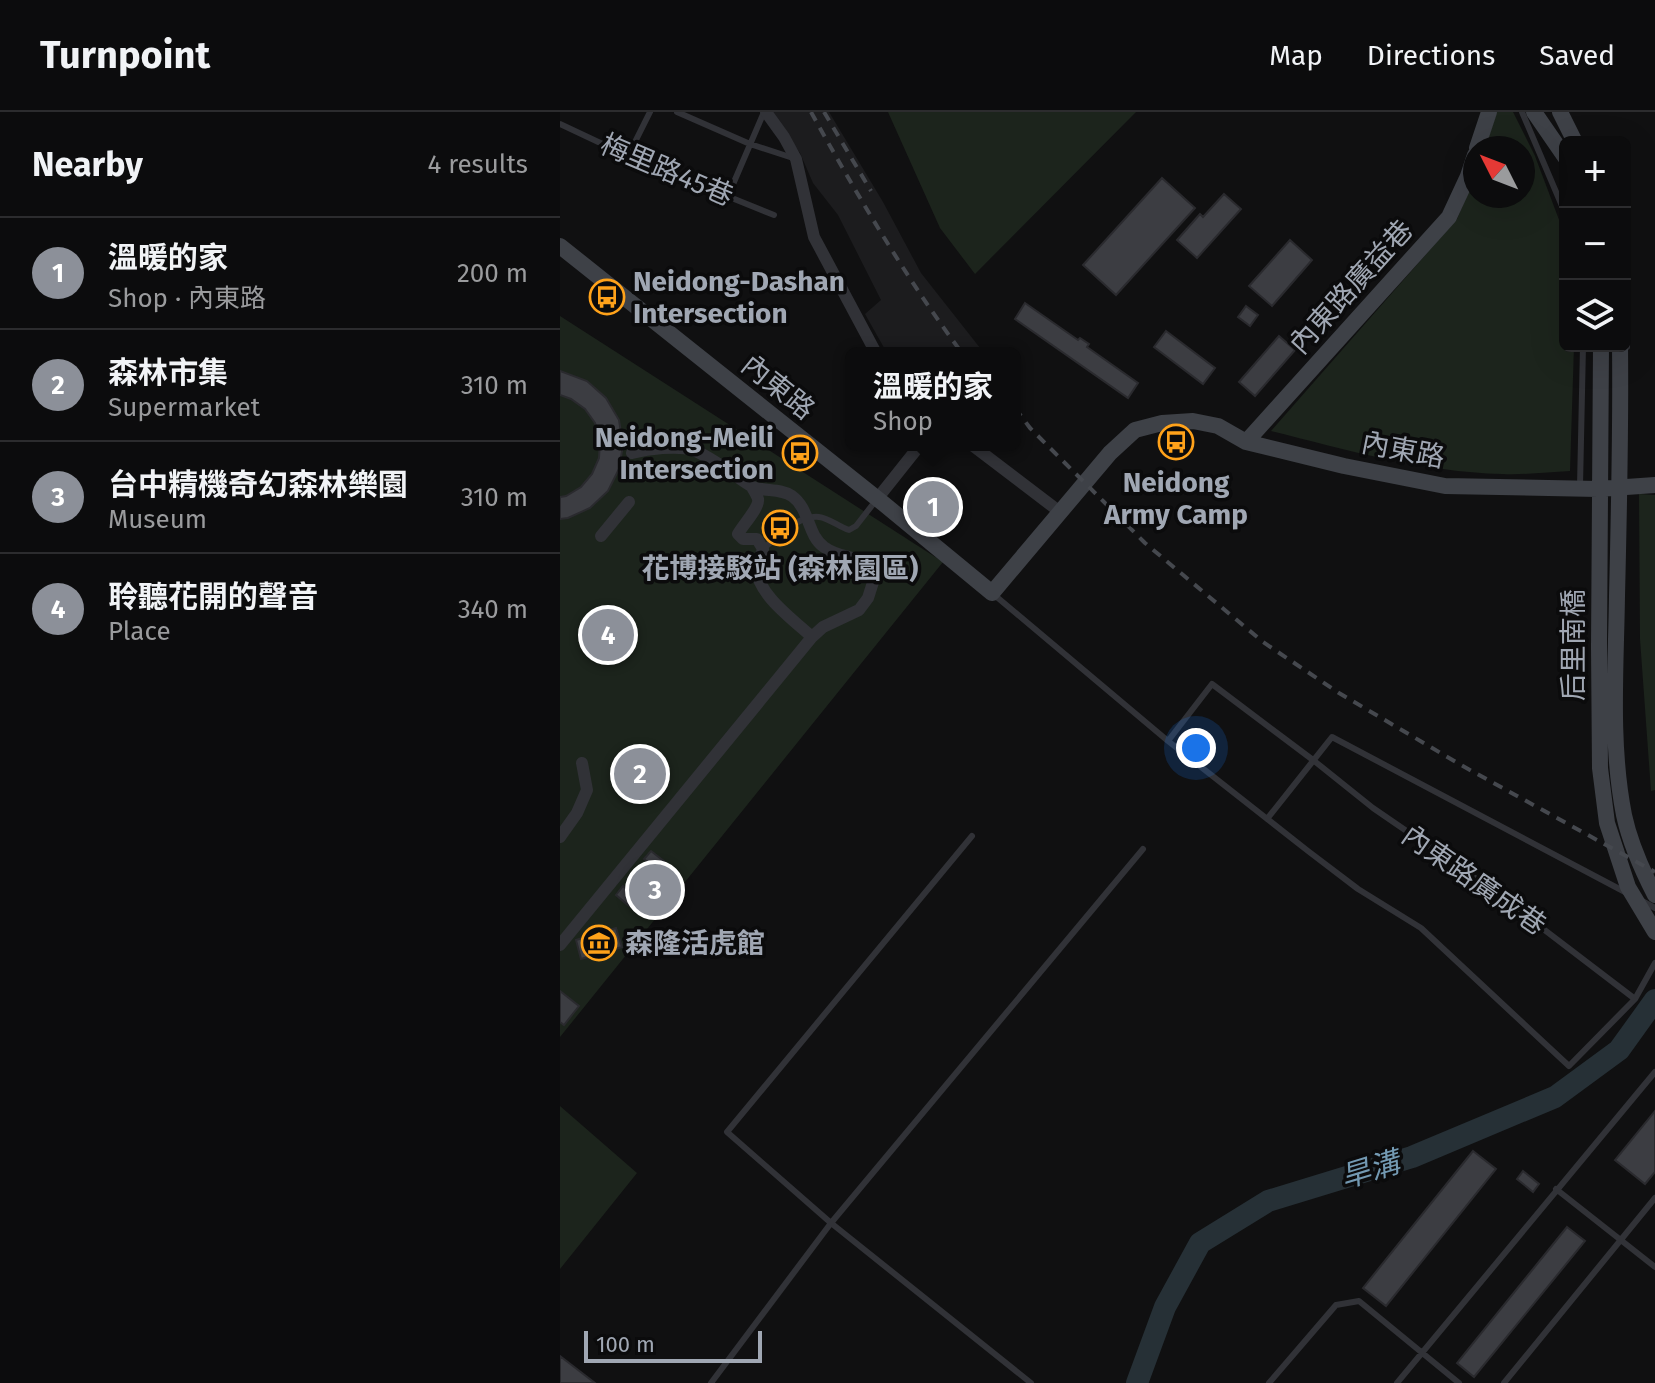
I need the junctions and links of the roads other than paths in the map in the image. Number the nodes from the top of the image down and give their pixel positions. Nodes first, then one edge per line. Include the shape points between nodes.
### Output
1 (650, 112) edge
2 (677, 112) edge
3 (765, 112) edge
4 (1489, 112) edge
5 (1522, 112) edge
6 (1534, 112) edge
7 (1560, 112) edge
8 (1566, 112) edge
9 (560, 124) edge
10 (1481, 136) edge
11 (1572, 136) edge
12 (1579, 136) edge
13 (750, 144) junction
14 (1559, 148) edge
15 (628, 156) junction
16 (796, 159) junction
17 (1463, 187) edge
18 (728, 196) junction
19 (1563, 208) edge
20 (774, 215) dead end
21 (560, 246) edge
22 (1626, 280) edge
23 (873, 347) edge
24 (1583, 352) edge
25 (1601, 352) edge
26 (1620, 352) edge
27 (1246, 442) junction
28 (915, 451) edge
29 (980, 451) edge
30 (632, 453) dead end
31 (1655, 485) edge
32 (752, 487) junction
33 (1621, 487) junction
34 (1580, 488) junction
35 (877, 499) junction
36 (629, 502) dead end
37 (1060, 512) junction
38 (809, 518) junction
39 (601, 536) dead end
40 (763, 549) junction
41 (992, 593) junction
42 (812, 637) junction
43 (1168, 741) junction
44 (1313, 760) junction
45 (582, 763) dead end
46 (1267, 819) junction
47 (972, 836) dead end
48 (560, 837) edge
49 (1143, 849) dead end
50 (1655, 895) edge
51 (1655, 908) edge
52 (1655, 932) edge
53 (560, 945) edge
54 (1655, 963) edge
55 (1635, 999) junction
56 (1655, 1072) edge
57 (1556, 1189) junction
58 (1655, 1198) edge
59 (831, 1223) junction
60 (1621, 1240) junction
61 (1655, 1267) edge
62 (1422, 1353) junction
63 (711, 1383) edge
64 (1031, 1383) edge
65 (1269, 1383) edge
66 (1397, 1383) edge
67 (1459, 1383) edge
68 (1504, 1383) edge

1 - 15 lane
2 - 13 lane
3 - 13 lane
3 - 16 street
4 - 10 street
5 - 19 lane
6 - 14 street
7 - 11 street
8 - 12 lane
9 - 15 lane, 梅里路45巷
13 - 16 lane
13 - 18 lane
15 - 18 lane, 梅里路45巷
16 - 23 street via 814,237
17 - 27 street, 內東路廣益巷 via 1449,217
18 - 20 lane, 梅里路45巷
21 - 35 street, 內東路
22 - 33 lane
24 - 34 lane
25 - 52 street, 后里南橋 via 1600,768 1607,823 1628,887
26 - 50 street, 后里南橋 via 1617,766 1624,818
27 - 34 street, 內東路 via 1445,486
27 - 37 street, 內東路 via 1218,426 1193,421 1135,430
28 - 35 street
29 - 37 street
30 - 32 street via 650,448 691,450
31 - 33 street, 內東路
32 - 38 street via 792,496
32 - 40 street via 757,507 738,534 757,539
33 - 34 street, 內東路
35 - 38 lane via 849,530 822,517
35 - 41 street, 內東路
36 - 39 street
37 - 41 street
38 - 40 lane
38 - 42 street via 821,545 836,555 851,556 875,576 859,610
40 - 42 street via 757,567 760,585
41 - 43 lane
42 - 53 street
43 - 44 lane, 內東路廣成巷 via 1212,684
43 - 46 lane
44 - 46 lane, 內東路廣成巷
44 - 51 lane, 內東路廣成巷 via 1332,737
44 - 55 lane, 內東路廣成巷
45 - 48 street via 587,790
46 - 55 lane via 1358,889 1421,928 1569,1066
47 - 59 lane via 727,1132
49 - 59 lane
54 - 55 lane
56 - 57 lane
57 - 60 lane
57 - 62 lane
58 - 60 lane
59 - 63 lane
59 - 64 lane
60 - 61 lane
60 - 68 lane
62 - 65 lane via 1359,1301 1336,1305
62 - 66 lane
62 - 67 lane

